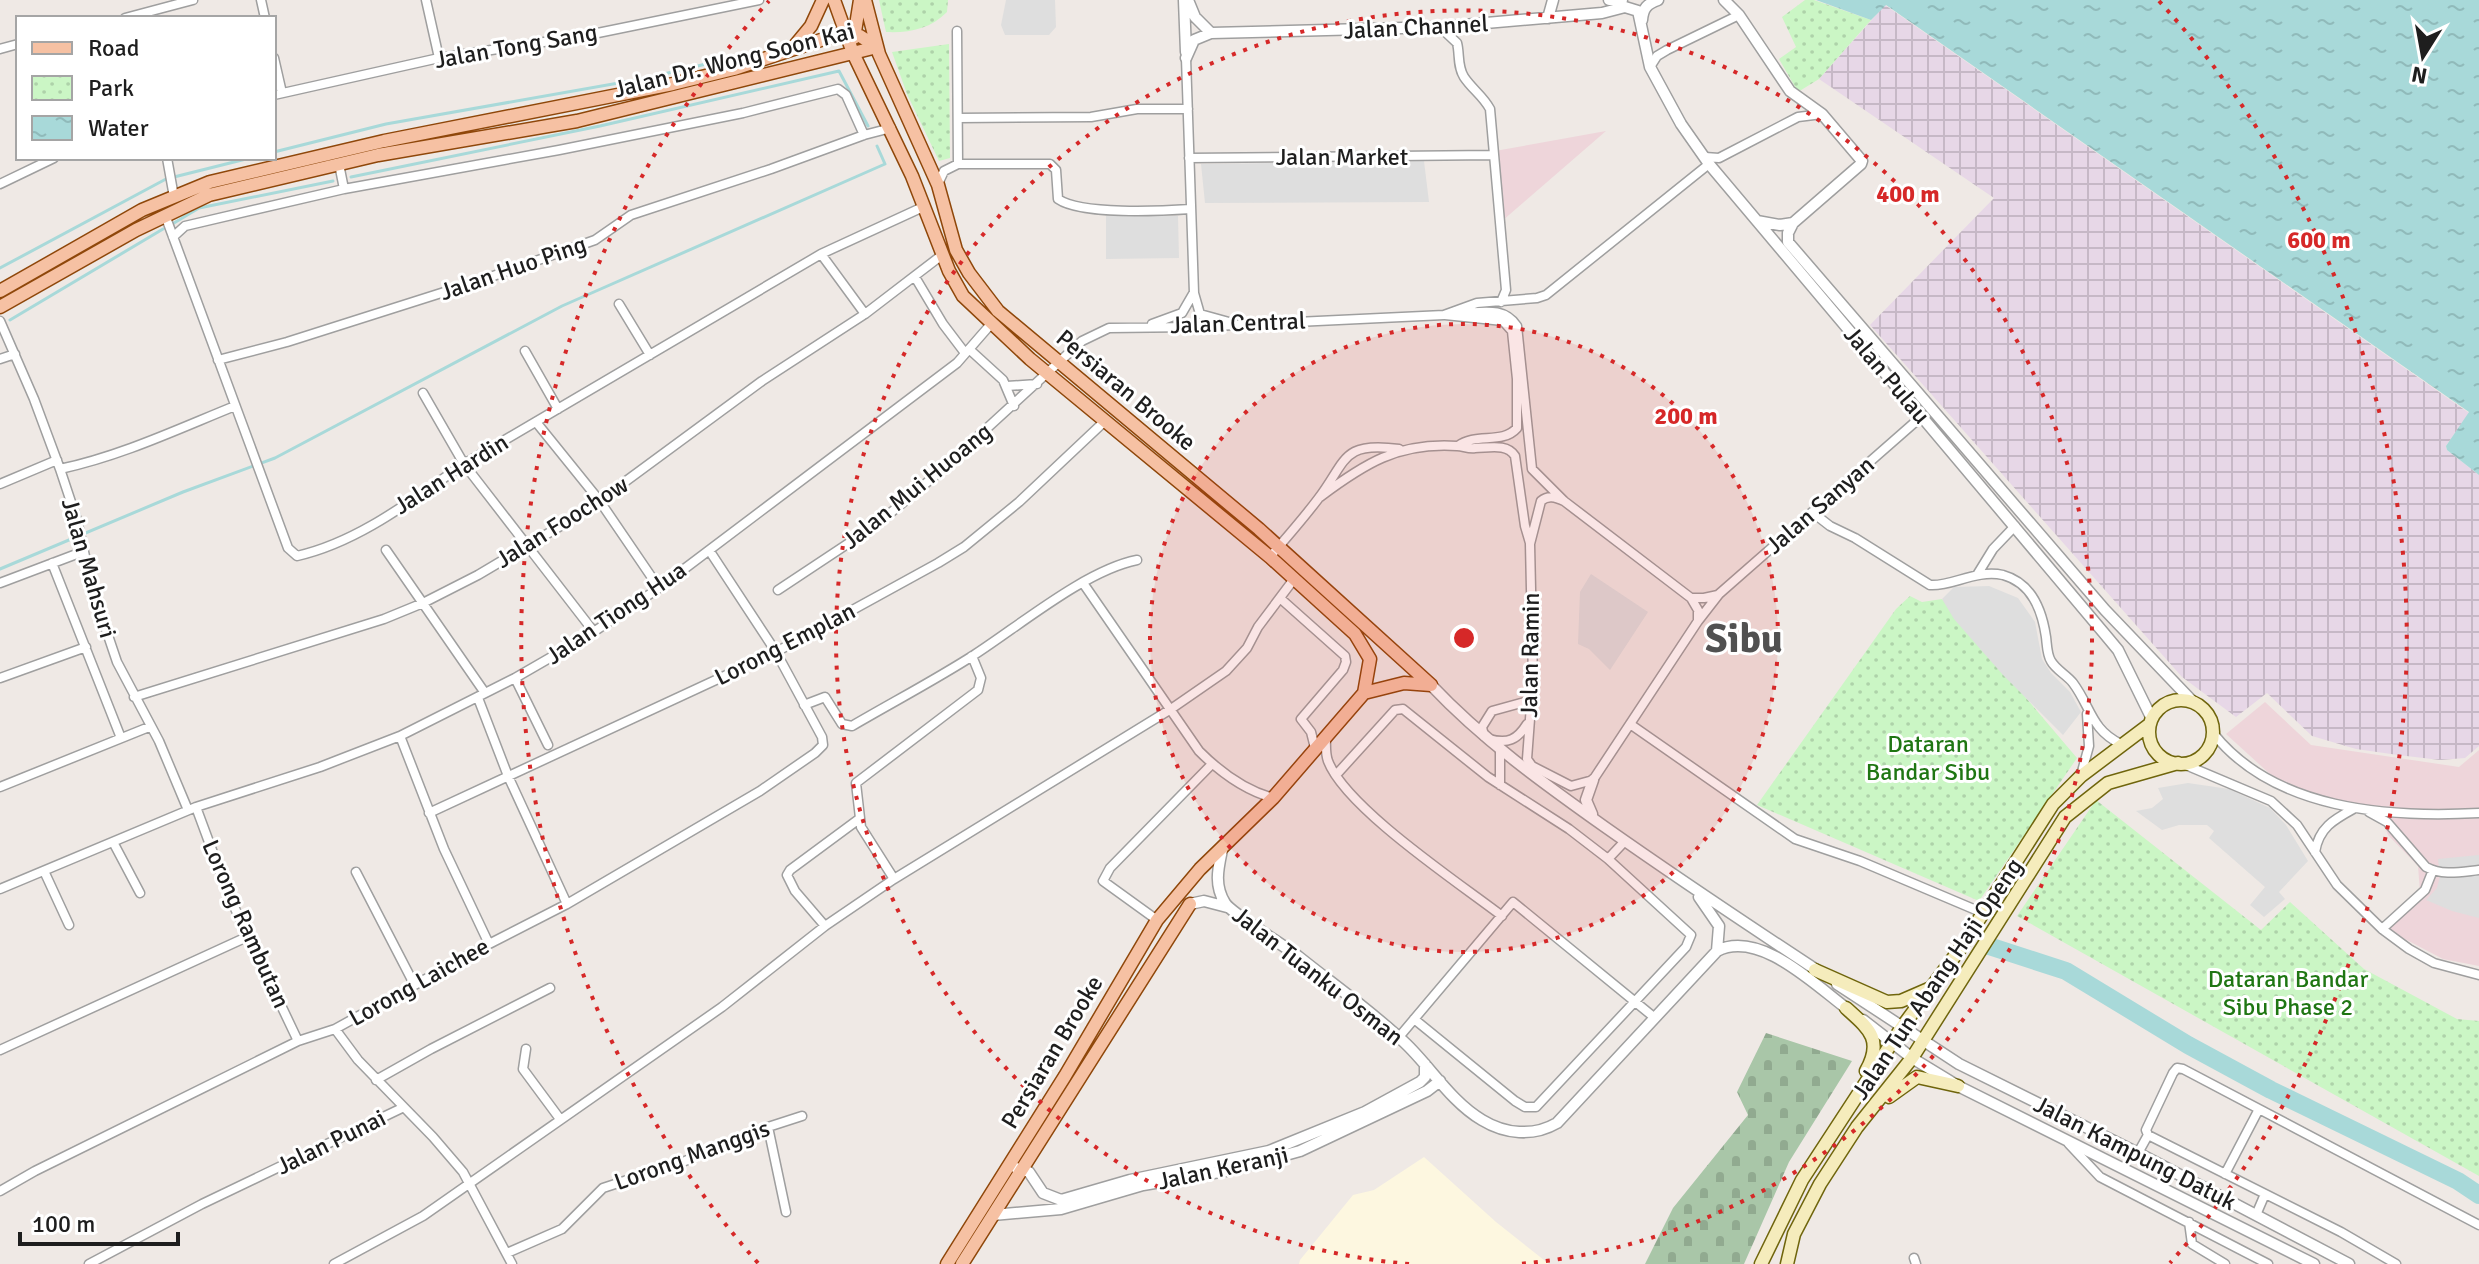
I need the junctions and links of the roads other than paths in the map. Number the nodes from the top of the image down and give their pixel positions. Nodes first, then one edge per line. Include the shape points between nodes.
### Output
1 (193, 0) edge
2 (426, 0) edge
3 (759, 0) edge
4 (823, 0) edge
5 (834, 0) edge
6 (862, 0) edge
7 (1186, 0) edge
8 (1553, 0) edge
9 (1609, 0) edge
10 (1658, 0) edge
11 (1724, 0) edge
12 (1621, 4) edge
13 (1739, 15) junction
14 (133, 16) edge
15 (1548, 18) junction
16 (1642, 22) junction
17 (1440, 27) junction
18 (957, 31) dead end
19 (849, 32) junction
20 (1211, 33) junction
21 (877, 47) junction
22 (792, 49) junction
23 (853, 53) junction
24 (439, 58) junction
25 (1186, 58) junction
26 (1650, 67) junction
27 (278, 94) edge
28 (1802, 101) junction
29 (1188, 109) junction
30 (1822, 114) junction
31 (1798, 117) junction
32 (958, 118) junction
33 (891, 128) junction
34 (864, 135) junction
35 (1494, 155) junction
36 (1725, 156) junction
37 (1189, 158) junction
38 (50, 160) edge
39 (167, 160) edge
40 (1707, 160) junction
41 (339, 164) junction
42 (958, 164) junction
43 (1724, 181) junction
44 (0, 184) edge
45 (938, 185) junction
46 (344, 189) junction
47 (173, 194) junction
48 (923, 207) junction
49 (1191, 209) junction
50 (165, 215) junction
51 (1757, 221) junction
52 (1793, 223) junction
53 (173, 237) junction
54 (821, 254) junction
55 (942, 255) junction
56 (915, 277) junction
57 (1506, 290) junction
58 (0, 291) edge
59 (1194, 293) junction
60 (1516, 300) junction
61 (1501, 302) junction
62 (619, 304) dead end
63 (0, 307) edge
64 (865, 314) junction
65 (1449, 314) junction
66 (0, 321) edge
67 (1237, 323) junction
68 (991, 324) junction
69 (1145, 326) junction
70 (525, 351) dead end
71 (967, 351) junction
72 (15, 354) junction
73 (650, 355) junction
74 (0, 359) edge
75 (218, 360) junction
76 (1059, 364) junction
77 (1043, 379) junction
78 (1007, 386) junction
79 (423, 393) dead end
80 (235, 406) junction
81 (1014, 406) junction
82 (558, 409) junction
83 (1922, 416) junction
84 (1106, 420) junction
85 (536, 422) junction
86 (1458, 446) junction
87 (1403, 450) junction
88 (464, 464) junction
89 (59, 465) junction
90 (0, 484) edge
91 (1320, 497) junction
92 (599, 500) junction
93 (1564, 501) junction
94 (1812, 512) junction
95 (2015, 526) junction
96 (1530, 544) junction
97 (528, 546) junction
98 (386, 550) dead end
99 (709, 550) junction
100 (82, 552) junction
101 (1274, 552) junction
102 (1137, 560) dead end
103 (52, 563) junction
104 (1977, 575) junction
105 (1294, 579) junction
106 (0, 583) edge
107 (1083, 583) junction
108 (659, 588) junction
109 (778, 590) dead end
110 (1719, 594) junction
111 (1691, 598) junction
112 (1281, 599) junction
113 (423, 603) junction
114 (1698, 621) junction
115 (594, 632) junction
116 (86, 647) junction
117 (776, 652) junction
118 (972, 656) junction
119 (0, 678) edge
120 (515, 678) junction
121 (1431, 685) junction
122 (1364, 693) junction
123 (482, 695) junction
124 (134, 697) junction
125 (1532, 700) junction
126 (2193, 702) junction
127 (804, 705) junction
128 (2087, 708) junction
129 (1171, 709) junction
130 (1530, 720) junction
131 (2151, 721) junction
132 (1630, 724) junction
133 (149, 727) junction
134 (2213, 733) junction
135 (1326, 735) junction
136 (400, 736) junction
137 (121, 738) junction
138 (1486, 738) junction
139 (2121, 744) junction
140 (548, 745) dead end
141 (1315, 748) junction
142 (1500, 749) junction
143 (2180, 763) junction
144 (1212, 764) junction
145 (1336, 775) junction
146 (508, 776) junction
147 (2081, 776) junction
148 (1593, 780) junction
149 (1500, 785) junction
150 (0, 787) edge
151 (1273, 798) junction
152 (192, 809) junction
153 (2360, 809) junction
154 (429, 813) junction
155 (2479, 813) edge
156 (859, 819) junction
157 (1601, 824) junction
158 (2036, 831) junction
159 (2050, 840) junction
160 (1625, 841) junction
161 (113, 842) junction
162 (1222, 850) junction
163 (2315, 852) junction
164 (1608, 859) junction
165 (2433, 870) junction
166 (2479, 870) edge
167 (44, 871) junction
168 (356, 872) dead end
169 (894, 879) junction
170 (0, 889) edge
171 (1693, 889) junction
172 (140, 893) dead end
173 (567, 904) junction
174 (1190, 904) joint
175 (1227, 907) junction
176 (1983, 913) junction
177 (1502, 916) junction
178 (1157, 920) junction
179 (69, 925) dead end
180 (825, 926) junction
181 (2382, 929) junction
182 (249, 936) junction
183 (489, 944) junction
184 (1717, 951) junction
185 (1815, 970) junction
186 (2479, 975) edge
187 (414, 984) junction
188 (550, 988) dead end
189 (1931, 988) junction
190 (1634, 1002) junction
191 (1846, 1008) junction
192 (1655, 1018) junction
193 (1414, 1019) junction
194 (1902, 1027) junction
195 (335, 1029) junction
196 (1399, 1037) junction
197 (298, 1041) junction
198 (1922, 1041) junction
199 (1892, 1042) junction
200 (526, 1049) dead end
201 (0, 1050) edge
202 (1912, 1058) junction
203 (1425, 1064) junction
204 (376, 1080) junction
205 (1440, 1081) junction
206 (1958, 1086) junction
207 (402, 1108) junction
208 (2259, 1109) junction
209 (802, 1116) dead end
210 (560, 1119) junction
211 (768, 1127) junction
212 (1857, 1127) junction
213 (2148, 1135) junction
214 (1332, 1136) junction
215 (2063, 1138) junction
216 (1299, 1139) junction
217 (1823, 1146) junction
218 (2138, 1153) junction
219 (2112, 1162) junction
220 (1022, 1169) junction
221 (1006, 1170) junction
222 (2225, 1174) junction
223 (2100, 1177) junction
224 (469, 1183) junction
225 (0, 1191) edge
226 (1043, 1193) junction
227 (2265, 1194) junction
228 (786, 1212) dead end
229 (1038, 1212) junction
230 (993, 1215) junction
231 (2256, 1215) junction
232 (2189, 1222) junction
233 (2479, 1225) edge
234 (507, 1253) junction
235 (2345, 1263) edge
236 (89, 1264) edge
237 (334, 1264) edge
238 (512, 1264) edge
239 (947, 1264) edge
240 (962, 1264) edge
241 (1761, 1264) edge
242 (1787, 1264) edge
243 (2225, 1264) edge
244 (2268, 1264) edge
245 (2314, 1264) edge
246 (2396, 1264) edge

1 - 14 street
2 - 24 street
3 - 24 street, Jalan Tong Sang via 583,36
4 - 22 main road
5 - 19 main road, Persiaran Brooke
6 - 19 main road
6 - 21 main road, Persiaran Brooke
7 - 20 street
7 - 25 street
8 - 15 street
9 - 12 street
10 - 16 street via 1644,9
11 - 13 street
12 - 15 street, Jalan Channel via 1602,13
12 - 16 street via 1638,11
13 - 26 street via 1667,50
13 - 28 street
15 - 17 street, Jalan Channel
16 - 26 street, Jalan Pulau
17 - 20 street, Jalan Channel
17 - 35 street via 1457,43 1464,76 1490,109
18 - 32 street
19 - 21 main road, Jalan Dr. Wong Soon Kai
19 - 22 main road, Jalan Dr. Wong Soon Kai
19 - 23 main road, Persiaran Brooke
20 - 25 street via 1194,40
21 - 23 main road, Jalan Dr. Wong Soon Kai
21 - 45 main road, Persiaran Brooke
22 - 47 main road, Jalan Dr. Wong Soon Kai via 673,84 384,141
23 - 33 main road, Persiaran Brooke
23 - 41 main road, Jalan Dr. Wong Soon Kai via 577,121
24 - 27 street, Jalan Tong Sang
25 - 29 street
26 - 40 street, Jalan Pulau
28 - 30 street
28 - 31 street
29 - 32 street via 1137,109 1091,117
29 - 37 street
30 - 31 street
30 - 52 street via 1860,156 1861,164
31 - 36 street
32 - 42 street
33 - 34 street, Jalan Huo Ping
33 - 48 main road, Persiaran Brooke
34 - 46 street via 846,95 838,89 743,113
34 - 75 street, Jalan Huo Ping via 620,219 595,240 479,281
35 - 37 street, Jalan Market
35 - 57 street
36 - 40 street
36 - 43 street
37 - 49 street
38 - 44 street
39 - 47 street
40 - 43 street, Jalan Pulau
40 - 60 street via 1546,295
41 - 46 street
41 - 50 main road, Jalan Dr. Wong Soon Kai via 209,195
42 - 45 street via 944,171
42 - 49 street via 1050,164 1056,170 1058,199 1067,204
43 - 51 street, Jalan Pulau
45 - 76 main road, Persiaran Brooke via 956,250 969,273 998,311
46 - 53 street via 185,226
47 - 58 main road, Jalan Dr. Wong Soon Kai
48 - 54 street, Jalan Hardin
48 - 55 main road, Persiaran Brooke
49 - 59 street
50 - 53 street, Jalan Hardin
50 - 63 main road, Jalan Dr. Wong Soon Kai
51 - 52 street
51 - 83 street, Jalan Pulau
52 - 126 street, Jalan Pulau via 1787,238 1794,250 2105,610
53 - 75 street, Jalan Hardin
54 - 64 street
54 - 73 street, Jalan Hardin
55 - 56 street, Jalan Foochow
55 - 68 main road, Persiaran Brooke via 955,285
56 - 64 street, Jalan Foochow
56 - 71 street via 943,324
57 - 60 street
57 - 61 street
59 - 67 street via 1200,314
59 - 69 street via 1182,313
60 - 61 street
61 - 65 street via 1477,303
62 - 73 street
64 - 92 street, Jalan Foochow via 762,381
65 - 67 street, Jalan Central
65 - 86 street via 1503,321 1512,331 1517,379 1517,428 1503,437
65 - 93 street via 1501,312 1517,326 1529,462
66 - 72 street, Jalan Mahsuri
67 - 69 street, Jalan Central
68 - 71 street, Jalan Tiong Hua
68 - 77 main road, Persiaran Brooke
69 - 76 street, Jalan Central via 1095,333
70 - 82 street
71 - 78 street
71 - 99 street, Jalan Tiong Hua
72 - 74 street
72 - 89 street, Jalan Mahsuri
73 - 82 street, Jalan Hardin
75 - 80 street, Jalan Hardin
76 - 77 street, Jalan Central
76 - 101 main road, Persiaran Brooke
77 - 78 street
77 - 81 street, Jalan Mui Huoang
77 - 84 main road, Persiaran Brooke
78 - 81 street
79 - 88 street
80 - 88 street, Jalan Hardin via 288,548 297,556 361,531
80 - 89 street via 84,464
81 - 109 street, Jalan Mui Huoang via 876,525
82 - 85 street, Jalan Hardin
83 - 94 street, Jalan Sanyan
83 - 95 street, Jalan Pulau
84 - 101 main road, Persiaran Brooke
84 - 117 street, Lorong Emplan via 964,547
85 - 88 street, Jalan Hardin
85 - 92 street
86 - 87 street
86 - 96 street via 1511,450
87 - 91 street via 1369,462
87 - 91 street via 1366,446 1353,452
88 - 97 street
89 - 90 street
89 - 100 street, Jalan Mahsuri
91 - 101 street
92 - 97 street, Jalan Foochow
92 - 108 street
93 - 96 street, Jalan Ramin via 1541,501
93 - 111 street
94 - 104 street via 1930,585
94 - 110 street, Jalan Sanyan
95 - 104 street
95 - 131 street, Jalan Pulau via 2118,650
96 - 125 street, Jalan Ramin
97 - 113 street, Jalan Foochow
97 - 115 street
98 - 113 street
99 - 108 street, Jalan Tiong Hua
99 - 117 street
100 - 103 street
100 - 124 street, Jalan Mahsuri via 117,662
101 - 105 main road, Persiaran Brooke
101 - 121 main road, Persiaran Brooke via 1361,619
102 - 107 street via 1119,563
103 - 106 street
103 - 116 street
104 - 128 street via 2003,575 2027,587 2041,615 2050,659
105 - 112 street
105 - 122 main road, Persiaran Brooke via 1365,646 1370,664
107 - 118 street
107 - 129 street
108 - 115 street, Jalan Tiong Hua
110 - 111 street
110 - 114 street, Jalan Sanyan
111 - 114 street
112 - 129 street via 1226,671
112 - 141 street via 1345,656 1343,670 1301,719
113 - 123 street
113 - 124 street, Jalan Foochow
114 - 132 street, Jalan Sanyan
115 - 120 street, Jalan Tiong Hua
116 - 119 street
116 - 137 street
117 - 127 street
117 - 146 street, Lorong Emplan
118 - 127 street via 852,726 842,724 825,697
118 - 156 street via 981,678 978,690 858,781
120 - 123 street, Jalan Tiong Hua
120 - 140 street
121 - 122 main road via 1404,683
121 - 138 street, Jalan Kampung Datuk
122 - 135 main road, Persiaran Brooke
123 - 136 street, Jalan Tiong Hua
123 - 146 street
124 - 133 street, Jalan Mahsuri
125 - 130 street, Jalan Ramin
125 - 138 street via 1492,711 1483,724
126 - 131 main road via 2171,701
126 - 134 main road via 2206,712
127 - 173 street, Lorong Laichee via 823,745 760,791
128 - 139 street via 2101,733
128 - 147 street via 2089,746
129 - 144 street
129 - 169 street
130 - 138 street via 1512,740
130 - 148 street, Jalan Ramin via 1526,753 1532,766 1567,785
131 - 139 main road, Jalan Tun Abang Haji Openg
131 - 143 main road via 2149,735 2158,754
132 - 148 street, Jalan Sanyan
132 - 176 street via 1795,839
133 - 137 street
133 - 152 street, Jalan Mahsuri
134 - 143 main road via 2206,752
134 - 153 street via 2260,775
135 - 141 main road, Persiaran Brooke
135 - 145 street via 1327,759
136 - 152 street, Jalan Tiong Hua
136 - 154 street
137 - 150 street
138 - 142 street, Jalan Kampung Datuk
139 - 147 main road, Jalan Tun Abang Haji Openg
141 - 151 main road, Persiaran Brooke
142 - 149 street
142 - 157 street, Jalan Kampung Datuk
143 - 159 main road, Jalan Tun Abang Haji Openg via 2108,783 2065,817
143 - 163 street via 2271,801 2297,825
144 - 151 street via 1253,792
144 - 178 street via 1103,881
145 - 149 street via 1395,710 1403,709
145 - 177 street via 1363,806
146 - 154 street, Lorong Emplan
146 - 173 street
147 - 158 main road, Jalan Tun Abang Haji Openg
148 - 157 street via 1586,805
149 - 164 street
151 - 162 main road, Persiaran Brooke
152 - 161 street, Jalan Tiong Hua
152 - 182 street, Lorong Rambutan
153 - 155 street
153 - 163 street via 2331,821
153 - 165 street via 2387,822
154 - 183 street
156 - 169 street via 864,836
156 - 180 street via 787,875
157 - 160 street, Jalan Kampung Datuk
158 - 159 main road
158 - 176 main road, Jalan Tun Abang Haji Openg
159 - 198 main road, Jalan Tun Abang Haji Openg
160 - 164 street
160 - 171 street, Jalan Kampung Datuk
161 - 167 street, Jalan Tiong Hua
161 - 172 street
162 - 175 street, Jalan Tuanku Osman via 1217,874
162 - 178 main road, Persiaran Brooke
163 - 181 street via 2337,885
164 - 190 street via 1691,935
165 - 166 street
165 - 181 street via 2425,890
167 - 170 street, Jalan Tiong Hua
167 - 179 street
168 - 187 street
169 - 180 street
171 - 184 street via 1719,926
171 - 185 street, Jalan Kampung Datuk
173 - 183 street, Lorong Laichee
174 - 175 street via 1204,901
174 - 220 main road, Persiaran Brooke
175 - 196 street, Jalan Tuanku Osman
176 - 189 main road, Jalan Tun Abang Haji Openg
177 - 190 street via 1513,902
177 - 193 street
178 - 221 main road, Persiaran Brooke
180 - 210 street via 722,1007
181 - 186 street via 2434,963
182 - 197 street, Lorong Rambutan
182 - 201 street
183 - 187 street, Lorong Laichee
184 - 191 street, Jalan Kampung Datuk via 1735,944 1759,948
184 - 192 street, Jalan Tuanku Osman
185 - 189 main road via 1887,1002
185 - 194 street, Jalan Kampung Datuk
187 - 195 street, Lorong Laichee
188 - 204 street, Jalan Punai
189 - 194 main road, Jalan Tun Abang Haji Openg
190 - 192 street
190 - 193 street via 1536,1107 1515,1101
191 - 199 street, Jalan Kampung Datuk
191 - 217 main road via 1868,1028 1875,1050
192 - 205 street, Jalan Tuanku Osman via 1545,1130 1520,1133 1481,1120
193 - 196 street
194 - 198 street, Jalan Kampung Datuk
194 - 199 main road, Jalan Tun Abang Haji Openg
195 - 197 street, Lorong Laichee
195 - 204 street
196 - 203 street, Jalan Tuanku Osman
197 - 225 street, Lorong Laichee
198 - 202 main road, Jalan Tun Abang Haji Openg
198 - 218 street, Jalan Kampung Datuk
199 - 202 street, Jalan Kampung Datuk
199 - 217 main road, Jalan Tun Abang Haji Openg
200 - 210 street via 523,1069
202 - 206 street, Jalan Kampung Datuk
202 - 212 main road, Jalan Tun Abang Haji Openg
203 - 205 street, Jalan Tuanku Osman
203 - 216 street, Jalan Keranji via 1420,1082
204 - 207 street
205 - 214 street, Jalan Keranji
206 - 212 main road via 1913,1078
206 - 215 street, Jalan Kampung Datuk
207 - 224 street
207 - 236 street, Jalan Punai
208 - 213 street via 2177,1068
208 - 222 street
208 - 233 street
209 - 211 street, Lorong Manggis
210 - 224 street
211 - 228 street
211 - 234 street, Lorong Manggis via 603,1188 562,1229
212 - 242 main road, Jalan Tun Abang Haji Openg via 1794,1234
213 - 218 street
213 - 222 street
214 - 216 street via 1325,1132
214 - 229 street, Jalan Keranji via 1264,1162
215 - 219 street, Jalan Kampung Datuk
215 - 223 street
216 - 226 street, Jalan Keranji via 1269,1151 1061,1200
217 - 241 main road, Jalan Tun Abang Haji Openg
218 - 231 street, Jalan Kampung Datuk
219 - 223 street
219 - 245 street, Jalan Kampung Datuk
220 - 221 street
220 - 226 street
220 - 230 main road, Persiaran Brooke
221 - 239 main road, Persiaran Brooke
222 - 227 street
223 - 232 street
224 - 234 street
224 - 237 street via 423,1216
226 - 229 street
227 - 231 street
227 - 246 street
229 - 230 street, Jalan Keranji
230 - 240 main road, Persiaran Brooke
231 - 235 street, Jalan Kampung Datuk
232 - 243 street via 2192,1244
232 - 244 street
234 - 238 street

